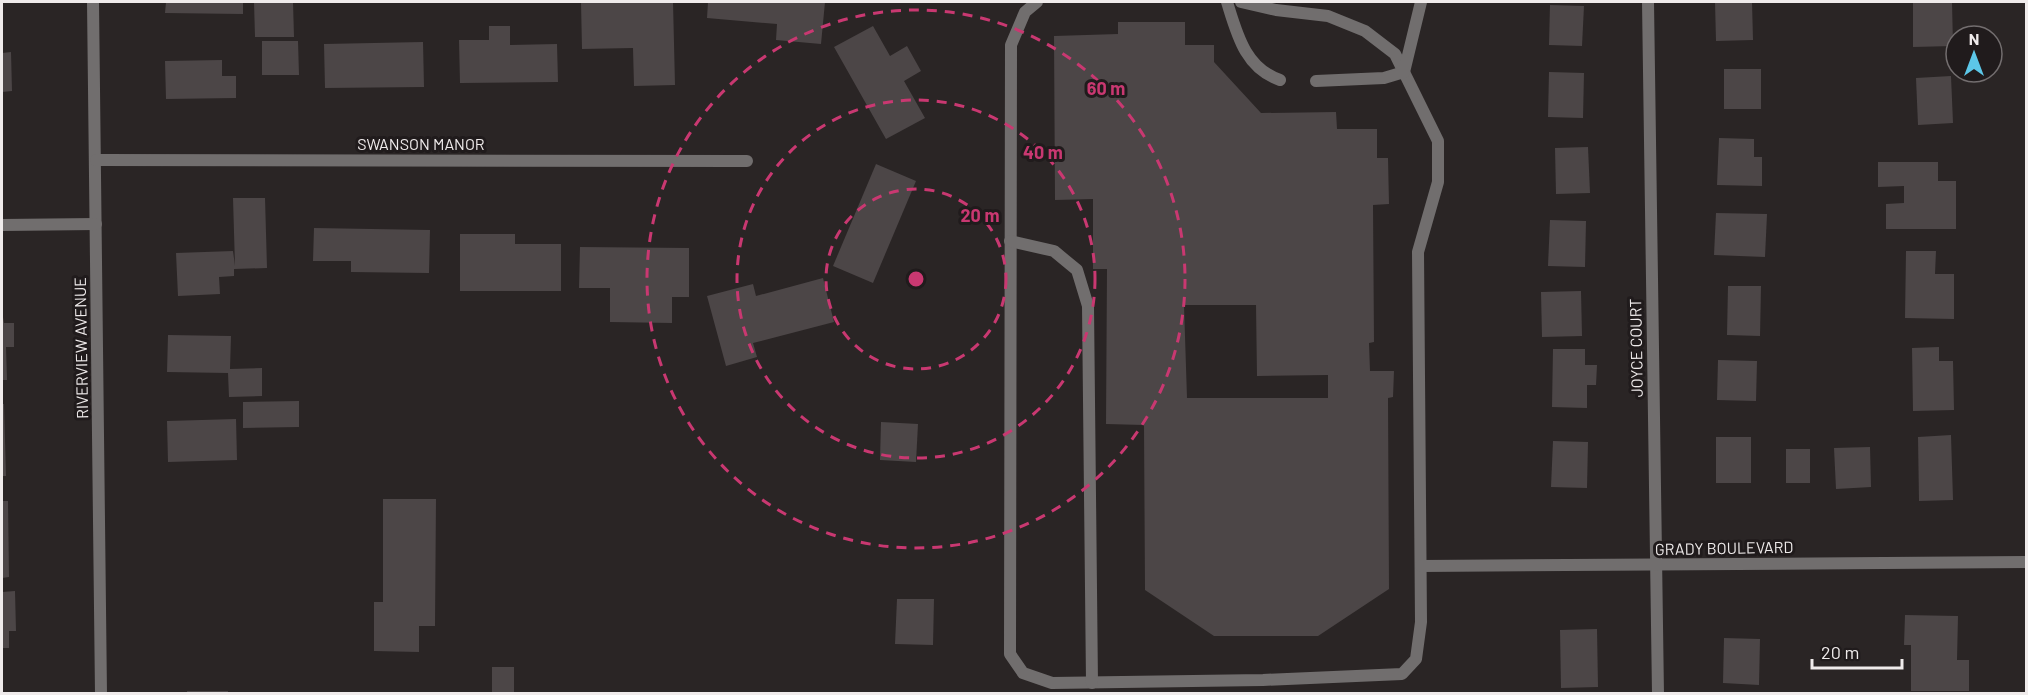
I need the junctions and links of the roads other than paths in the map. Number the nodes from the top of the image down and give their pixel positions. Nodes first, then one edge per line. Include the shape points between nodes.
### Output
1 (93, 2) edge
2 (1036, 2) edge
3 (1227, 2) edge
4 (1241, 2) edge
5 (1421, 2) edge
6 (1648, 2) edge
7 (1404, 72) junction
8 (1280, 80) dead end
9 (1316, 81) dead end
10 (96, 160) junction
11 (747, 161) dead end
12 (96, 224) junction
13 (2, 225) edge
14 (1010, 241) junction
15 (2026, 562) edge
16 (1656, 565) junction
17 (1421, 566) junction
18 (1092, 683) junction
19 (101, 693) edge
20 (1658, 693) edge

1 - 10 street, RIVERVIEW AVENUE
2 - 14 street via 1025,12 1011,45
3 - 8 street via 1251,63
4 - 7 street via 1328,16 1365,31 1395,54
5 - 7 street
6 - 16 street, JOYCE COURT
7 - 9 street via 1384,78
7 - 17 street via 1438,141 1438,182 1418,252
10 - 11 street, SWANSON MANOR
10 - 12 street, RIVERVIEW AVENUE
12 - 13 street
12 - 19 street, RIVERVIEW AVENUE
14 - 18 street via 1054,251 1077,270 1088,306
14 - 18 street via 1010,654 1023,674 1052,683
15 - 16 street, GRADY BOULEVARD
16 - 17 street, GRADY BOULEVARD
16 - 20 street, JOYCE COURT
17 - 18 street via 1421,622 1416,658 1402,674

